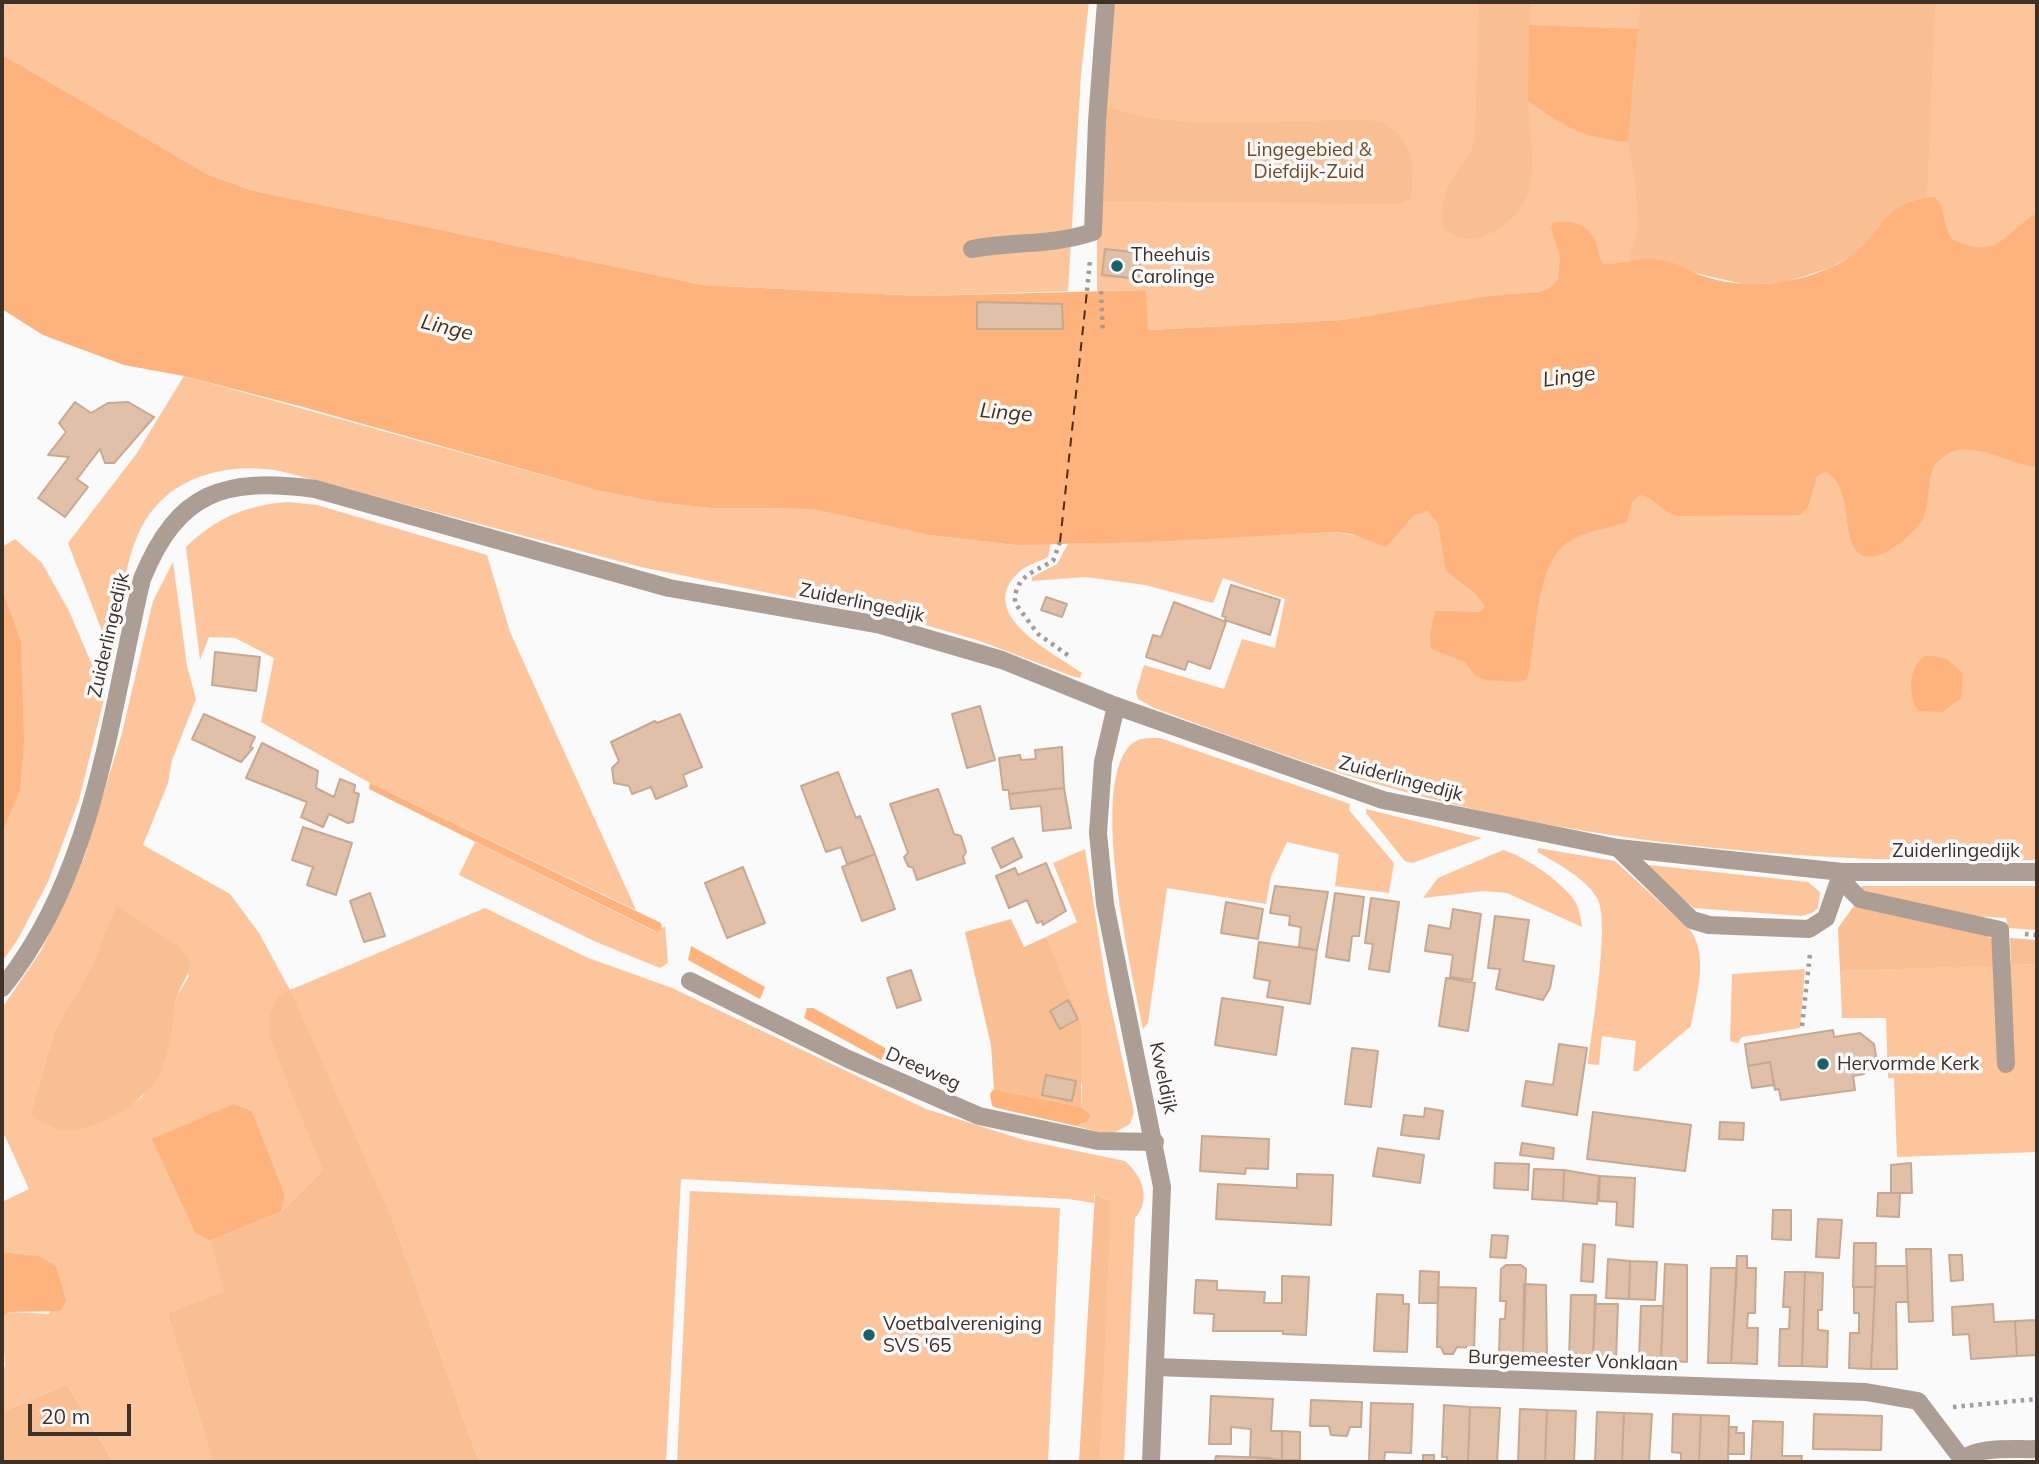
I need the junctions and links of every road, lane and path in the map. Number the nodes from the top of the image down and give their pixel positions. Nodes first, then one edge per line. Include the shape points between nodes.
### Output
1 (1107, 2) edge
2 (972, 249) dead end
3 (1101, 291) dead end
4 (1104, 333) dead end
5 (1060, 542) dead end
6 (1073, 659) dead end
7 (1116, 706) junction
8 (1618, 848) junction
9 (1842, 872) junction
10 (2037, 872) edge
11 (1810, 929) junction
12 (690, 981) dead end
13 (2, 988) edge
14 (1802, 1026) dead end
15 (2006, 1064) dead end
16 (1155, 1142) junction
17 (1155, 1367) junction
18 (2037, 1399) edge
19 (1929, 1416) junction
20 (2037, 1449) edge
21 (1961, 1460) edge
22 (1151, 1462) edge

1 - 2 street via 1093,232 1053,243 1021,241
3 - 4 path
5 - 6 path via 1053,561 1018,582 1014,603 1038,634
7 - 8 street, Zuiderlingedijk via 1382,800
7 - 13 street, Zuiderlingedijk via 1002,660 881,625 669,589 315,489 275,484 223,491 205,496 181,513 153,552 142,579 86,821 43,928
7 - 16 street, Kweldijk via 1103,762 1100,845 1105,904
8 - 9 street, Zuiderlingedijk
8 - 11 street via 1692,920 1709,925
9 - 10 street, Zuiderlingedijk
9 - 11 street via 1826,918
9 - 15 street via 1860,899 2000,930
11 - 14 path via 1811,970
12 - 16 street, Dreeweg via 848,1059 979,1116 1098,1141
16 - 17 street, Kweldijk via 1162,1187
17 - 19 street, Burgemeester Vonklaan via 1866,1392 1918,1401
17 - 22 street, Kweldijk
18 - 19 path via 1952,1407
19 - 21 street, Burgemeester Vonklaan
20 - 21 street via 1984,1452

